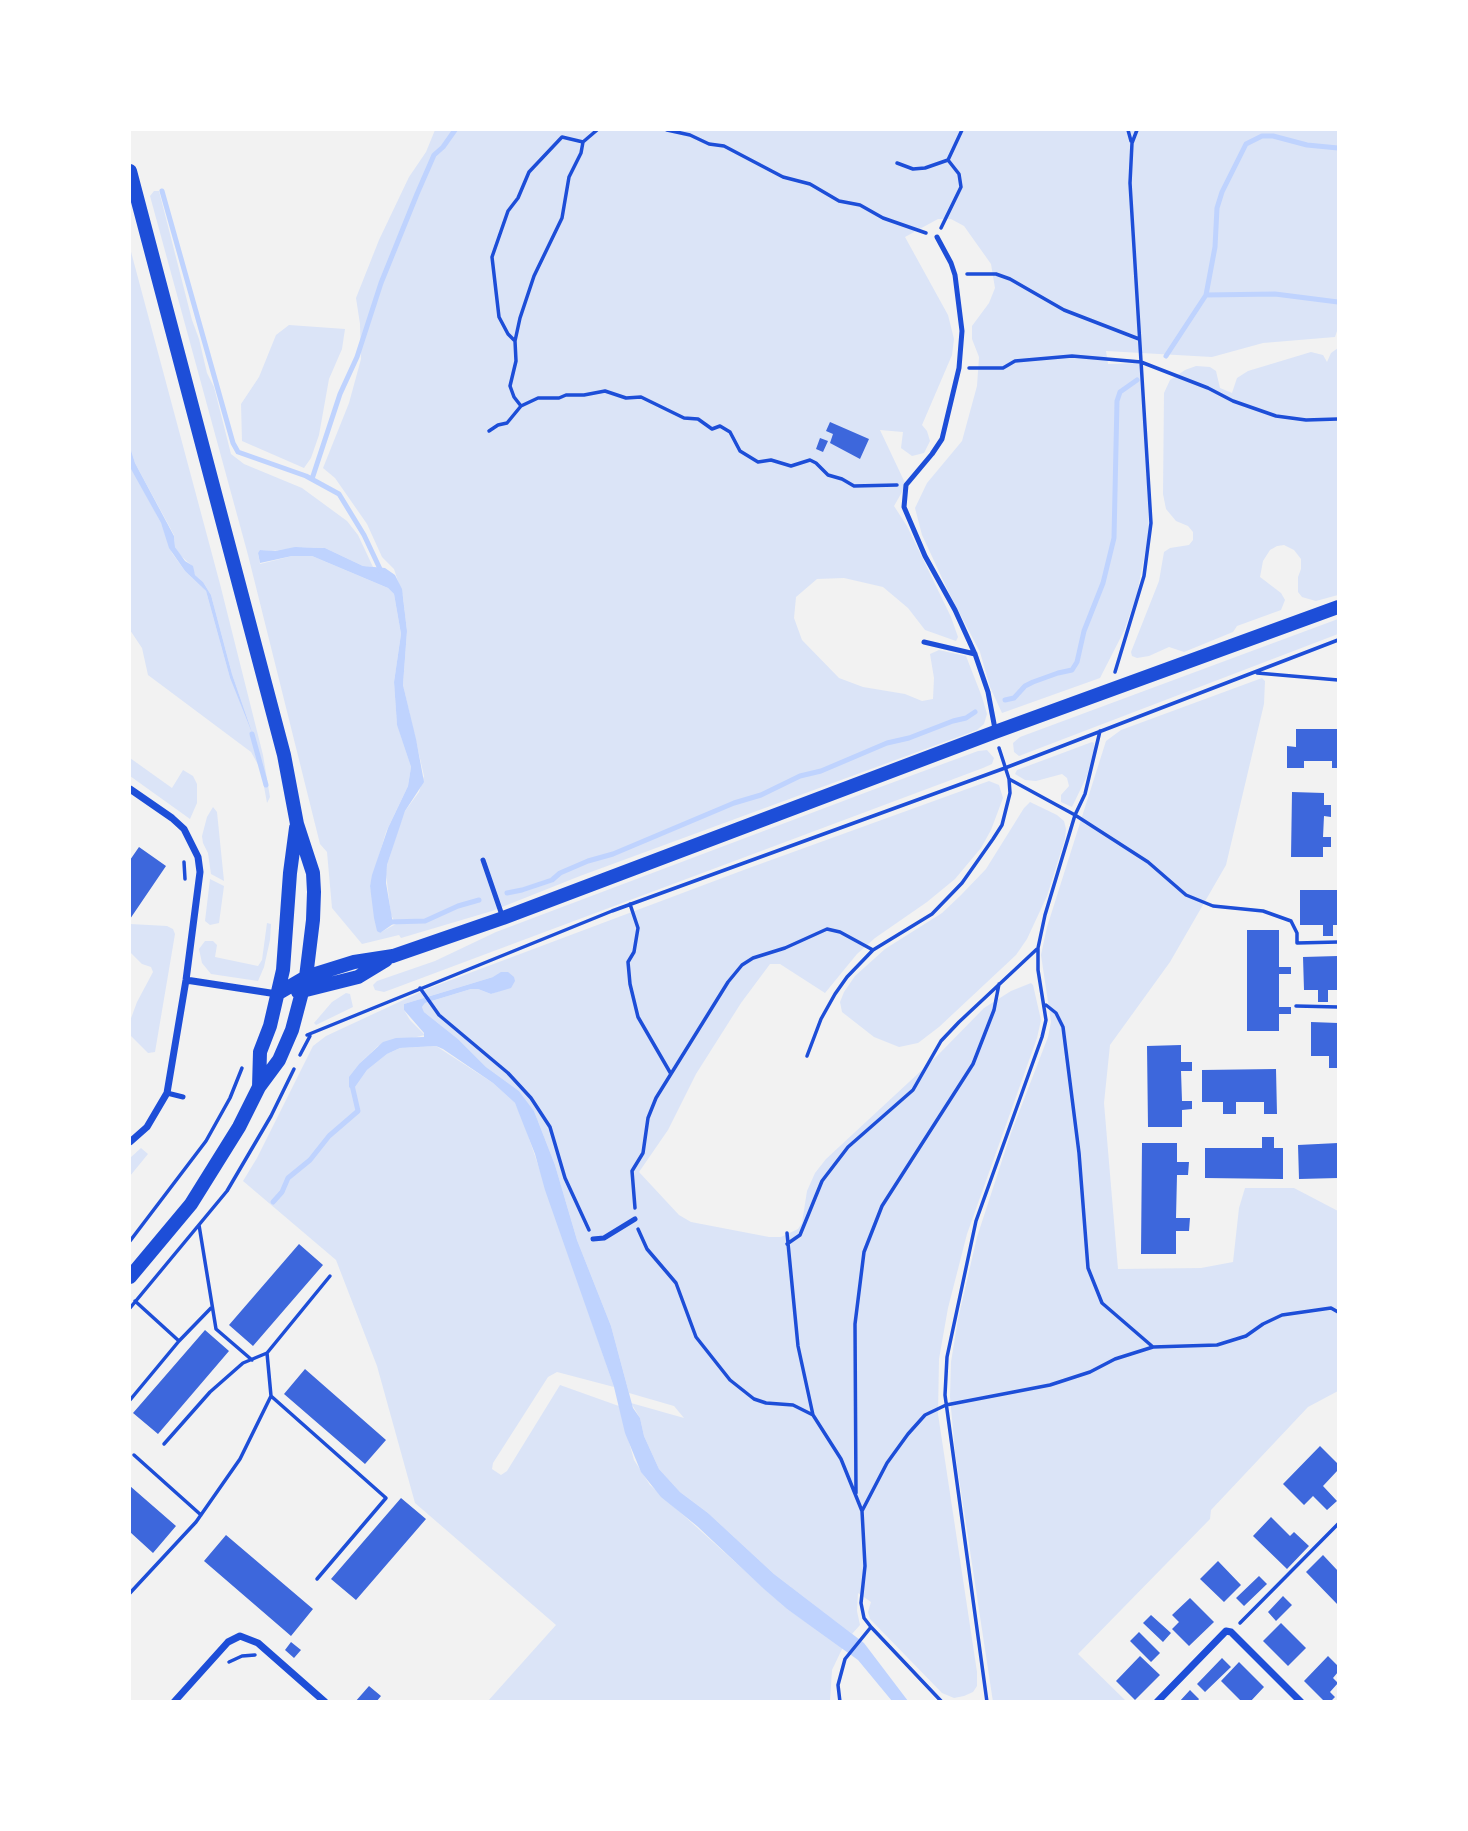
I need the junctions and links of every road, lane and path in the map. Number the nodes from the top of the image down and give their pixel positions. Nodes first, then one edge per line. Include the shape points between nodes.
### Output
1 (597, 130) edge
2 (667, 130) edge
3 (962, 130) edge
4 (1128, 130) edge
5 (1137, 130) edge
6 (583, 142) junction
7 (1132, 143) junction
8 (948, 160) junction
9 (897, 163) dead end
10 (130, 172) edge
11 (937, 237) junction
12 (955, 275) junction
13 (1139, 339) junction
14 (515, 341) junction
15 (1142, 362) junction
16 (960, 368) junction
17 (521, 406) junction
18 (1339, 419) edge
19 (489, 431) dead end
20 (906, 485) junction
21 (1339, 607) edge
22 (1339, 640) edge
23 (924, 642) dead end
24 (975, 654) junction
25 (1254, 672) junction
26 (1339, 680) edge
27 (1109, 691) junction
28 (1100, 731) junction
29 (995, 732) junction
30 (1004, 768) junction
31 (1009, 779) junction
32 (130, 789) edge
33 (1075, 815) junction
34 (297, 824) junction
35 (184, 859) dead end
36 (483, 860) dead end
37 (185, 882) dead end
38 (630, 904) junction
39 (503, 918) junction
40 (1339, 942) edge
41 (1038, 948) junction
42 (873, 950) junction
43 (186, 980) junction
44 (304, 984) junction
45 (999, 984) junction
46 (420, 988) junction
47 (277, 994) junction
48 (1045, 1005) junction
49 (1296, 1006) dead end
50 (1339, 1007) edge
51 (292, 1031) junction
52 (807, 1056) dead end
53 (245, 1061) dead end
54 (671, 1074) junction
55 (258, 1087) junction
56 (167, 1093) junction
57 (183, 1097) dead end
58 (130, 1142) edge
59 (635, 1219) junction
60 (199, 1225) dead end
61 (787, 1233) dead end
62 (593, 1239) joint
63 (130, 1241) edge
64 (787, 1244) junction
65 (330, 1276) dead end
66 (130, 1277) edge
67 (135, 1301) dead end
68 (211, 1308) junction
69 (1339, 1312) edge
70 (179, 1341) junction
71 (1153, 1347) junction
72 (267, 1353) junction
73 (252, 1360) junction
74 (271, 1396) junction
75 (130, 1400) edge
76 (946, 1405) junction
77 (813, 1415) junction
78 (164, 1444) dead end
79 (134, 1455) dead end
80 (856, 1493) junction
81 (862, 1511) junction
82 (201, 1515) junction
83 (1339, 1524) edge
84 (317, 1579) dead end
85 (130, 1593) edge
86 (871, 1627) junction
87 (1231, 1632) junction
88 (255, 1655) dead end
89 (223, 1668) dead end
90 (174, 1702) edge
91 (325, 1702) edge
92 (839, 1702) edge
93 (942, 1702) edge
94 (987, 1702) edge
95 (1157, 1702) edge
96 (1301, 1702) edge

1 - 6 path
2 - 11 path via 724,146 839,201
3 - 8 path
4 - 7 path
5 - 7 path
6 - 14 path via 569,177 562,218 534,276
6 - 14 path via 562,137 529,172 508,211 492,257 499,317
7 - 13 path via 1129,183
8 - 9 path via 914,169
8 - 11 path via 959,174 961,187
10 - 34 main road via 278,730
11 - 12 lane
12 - 13 path via 996,274 1064,310
12 - 16 lane via 962,331
13 - 15 path
14 - 17 path via 510,386
15 - 16 path via 1072,356 1015,361 1003,368
15 - 18 path via 1276,416
15 - 27 path via 1151,523 1144,576
16 - 20 lane via 942,439
17 - 19 path via 507,423
17 - 20 path via 538,398 605,391 640,397 712,429 720,426 730,432 740,451 758,462 771,460 791,466 810,460 828,475 854,486
20 - 24 lane via 904,507
21 - 27 main road
22 - 25 path
23 - 24 lane
24 - 29 lane
25 - 26 path
25 - 28 path
27 - 29 main road
28 - 30 path
28 - 33 path via 1085,794
29 - 30 path
29 - 39 main road
30 - 31 path
30 - 38 path
31 - 33 path
31 - 42 path via 1002,825 962,883 932,914
32 - 43 street via 184,829 198,857
33 - 40 path via 1148,862 1185,895 1213,906 1264,911 1291,921 1297,943
33 - 41 path
34 - 44 main road via 313,873 313,920
34 - 47 main road
35 - 37 path
36 - 39 lane
38 - 46 path
38 - 54 path via 638,928 628,962 630,984 638,1017
39 - 44 main road via 393,956 358,977
41 - 45 path
41 - 48 path
42 - 52 path via 835,994
42 - 54 path via 827,929 747,961 728,982
43 - 47 street
43 - 56 street
44 - 47 main road
44 - 51 main road
45 - 64 path via 942,1041 913,1090 861,1133 834,1164 814,1197 800,1235
45 - 80 path via 973,1064 883,1206 864,1252 855,1324
46 - 51 path via 310,1036
46 - 62 path via 439,1015 531,1098 550,1127 565,1178
47 - 55 main road via 260,1052
48 - 71 path via 1063,1027 1093,1285 1102,1303
48 - 76 path via 1042,1037 976,1221 947,1357
49 - 50 path
51 - 55 main road via 279,1060
53 - 63 path via 206,1141
54 - 59 path via 656,1098 643,1153 632,1171
55 - 66 main road via 230,1143 191,1204
56 - 57 lane
56 - 58 street via 147,1127
59 - 62 lane via 604,1238
59 - 77 path via 647,1250 676,1283 696,1337 730,1380 754,1399 793,1405
60 - 68 path
61 - 64 path
64 - 77 path via 798,1346
65 - 72 path
67 - 70 path
68 - 70 path
68 - 73 path via 216,1329
69 - 71 path via 1331,1308 1282,1315 1247,1336 1217,1345
70 - 75 path
71 - 76 path via 1051,1385
72 - 73 path
72 - 74 path
73 - 78 path via 210,1392
74 - 82 path via 240,1459
74 - 84 path via 386,1498
76 - 81 path via 925,1415 908,1434
76 - 94 path
77 - 80 path
79 - 82 path
80 - 81 path
81 - 86 path via 865,1566 861,1603
82 - 85 path
83 - 87 path
86 - 92 path via 845,1659
86 - 93 path
87 - 95 street via 1226,1631
87 - 96 street
88 - 89 path via 230,1660
90 - 91 street via 228,1642 240,1636 258,1643

